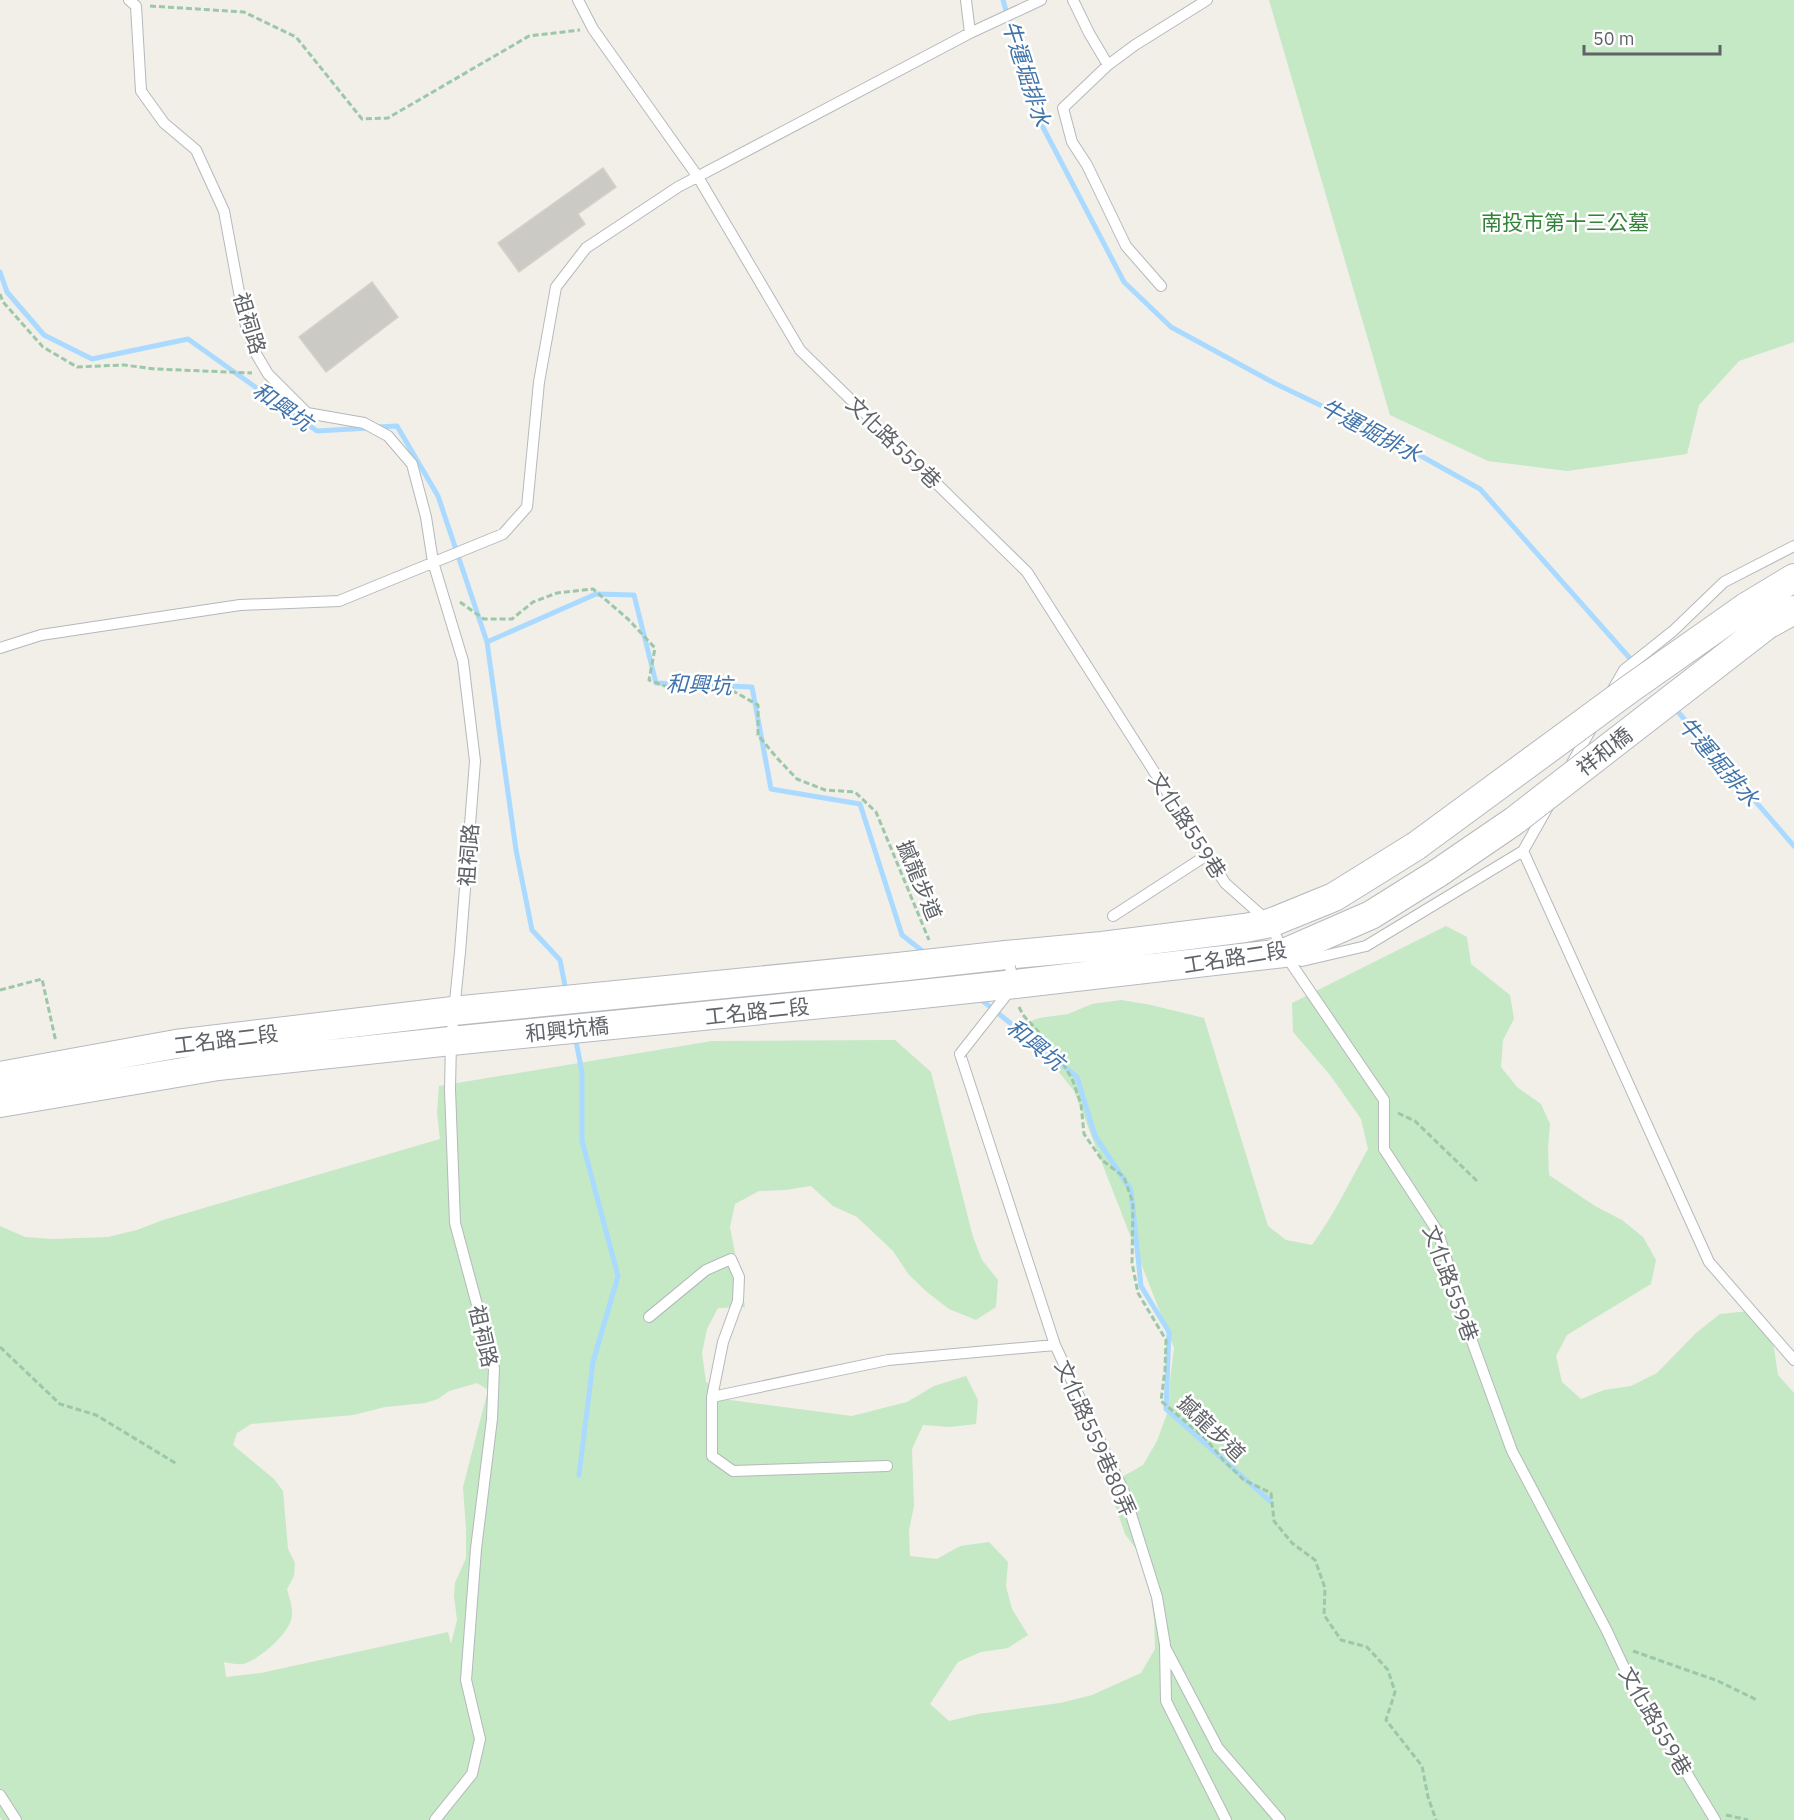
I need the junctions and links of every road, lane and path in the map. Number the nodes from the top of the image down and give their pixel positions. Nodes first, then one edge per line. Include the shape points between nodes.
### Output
1 (578, 0) edge
2 (966, 0) edge
3 (1041, 0) edge
4 (1073, 0) edge
5 (1207, 0) edge
6 (133, 3) edge
7 (593, 29) junction
8 (970, 33) junction
9 (1108, 65) junction
10 (698, 177) junction
11 (1161, 286) dead end
12 (0, 294) edge
13 (268, 374) junction
14 (1794, 546) edge
15 (432, 562) junction
16 (1794, 578) edge
17 (440, 586) junction
18 (1794, 610) edge
19 (0, 648) edge
20 (1416, 846) joint
21 (1523, 851) junction
22 (1207, 855) junction
23 (1438, 873) joint
24 (1113, 916) dead end
25 (1270, 923) junction
26 (930, 944) dead end
27 (1284, 953) junction
28 (1006, 954) junction
29 (680, 989) joint
30 (0, 990) edge
31 (1016, 994) junction
32 (453, 1011) junction
33 (683, 1018) joint
34 (451, 1041) junction
35 (61, 1065) junction
36 (0, 1076) edge
37 (0, 1103) edge
38 (1384, 1107) junction
39 (1478, 1182) dead end
40 (649, 1317) dead end
41 (1055, 1345) junction
42 (0, 1347) edge
43 (1794, 1360) edge
44 (712, 1397) junction
45 (177, 1464) dead end
46 (887, 1466) dead end
47 (1165, 1645) junction
48 (1632, 1651) dead end
49 (1756, 1700) dead end
50 (0, 1796) edge
51 (16, 1820) edge
52 (435, 1820) edge
53 (1226, 1820) edge
54 (1280, 1820) edge
55 (1436, 1820) edge
56 (1715, 1820) edge

1 - 7 lane, 文化路559巷
2 - 8 lane
3 - 8 lane
4 - 9 lane
5 - 9 lane
6 - 7 path via 243,12 296,38 362,119 388,118 529,36
6 - 13 lane, 祖祠路 via 141,91 164,123 196,150 224,211 244,319 255,352
7 - 10 lane, 文化路559巷
8 - 10 lane
9 - 11 lane via 1063,108 1072,142 1126,246
10 - 15 lane via 586,248 556,287 539,382 527,507 504,534
10 - 22 lane, 文化路559巷 via 800,350 1028,572
12 - 13 path via 43,347 77,367 124,364
13 - 15 lane, 祖祠路 via 307,413 364,423 388,436 412,464 426,517
14 - 21 lane via 1724,582 1673,631 1624,670
15 - 17 lane, 祖祠路
15 - 19 lane via 339,601 240,605 41,635
16 - 20 main road, 祥和橋, bridge via 1746,606
17 - 26 path, 撼龍步道 via 484,619 512,619 533,602 557,593 593,589 655,648 649,680 678,691 705,684 733,691 758,705 758,735 797,779 825,790 855,792 876,812
17 - 32 lane, 祖祠路 via 463,661 475,761
18 - 23 main road, 祥和橋, bridge via 1767,625 1514,821
20 - 25 main road, 工名路二段 via 1334,897
21 - 27 lane via 1366,946 1302,961
21 - 43 lane via 1709,1262
22 - 24 lane
22 - 25 lane, 文化路559巷 via 1225,883
23 - 27 main road, 工名路二段 via 1371,915
25 - 27 lane, 文化路559巷
25 - 28 main road, 工名路二段 via 1102,946
27 - 31 main road, 工名路二段
27 - 38 lane, 文化路559巷 via 1384,1100
28 - 29 main road, 工名路二段, bridge
28 - 31 lane, bridge
29 - 32 main road, 和興坑橋
30 - 35 path via 42,979
31 - 33 main road, 工名路二段, bridge via 903,996
31 - 41 lane, 文化路559巷80弄, bridge via 960,1054
31 - 55 path, 撼龍步道 via 1023,1015 1057,1052 1073,1081 1081,1104 1084,1134 1102,1160 1124,1177 1133,1203 1132,1263 1137,1293 1166,1340 1161,1401 1206,1439 1244,1480 1271,1493 1274,1521 1292,1543 1315,1560 1324,1588 1324,1615 1341,1640 1367,1647 1388,1670 1395,1692 1386,1720 1422,1766
32 - 34 lane, 祖祠路
32 - 35 main road, 工名路二段 via 176,1044
33 - 34 main road, 和興坑橋
34 - 37 main road, 工名路二段 via 218,1066
34 - 52 lane, 祖祠路 via 455,1223 494,1368 466,1680 480,1739 472,1774
35 - 36 main road, 工名路二段
38 - 39 path via 1415,1121
38 - 56 lane, 文化路559巷 via 1384,1149 1438,1232 1512,1451 1628,1676
40 - 44 lane via 706,1270 730,1259 739,1277 738,1301 723,1342
41 - 44 lane via 888,1360
41 - 47 lane, 文化路559巷80弄 via 1124,1492 1158,1597
42 - 45 path via 60,1404 96,1415
44 - 46 lane via 712,1456 733,1471
47 - 53 lane, 文化路559巷80弄 via 1166,1701
47 - 54 lane via 1218,1748
48 - 49 path via 1718,1681
50 - 51 lane

